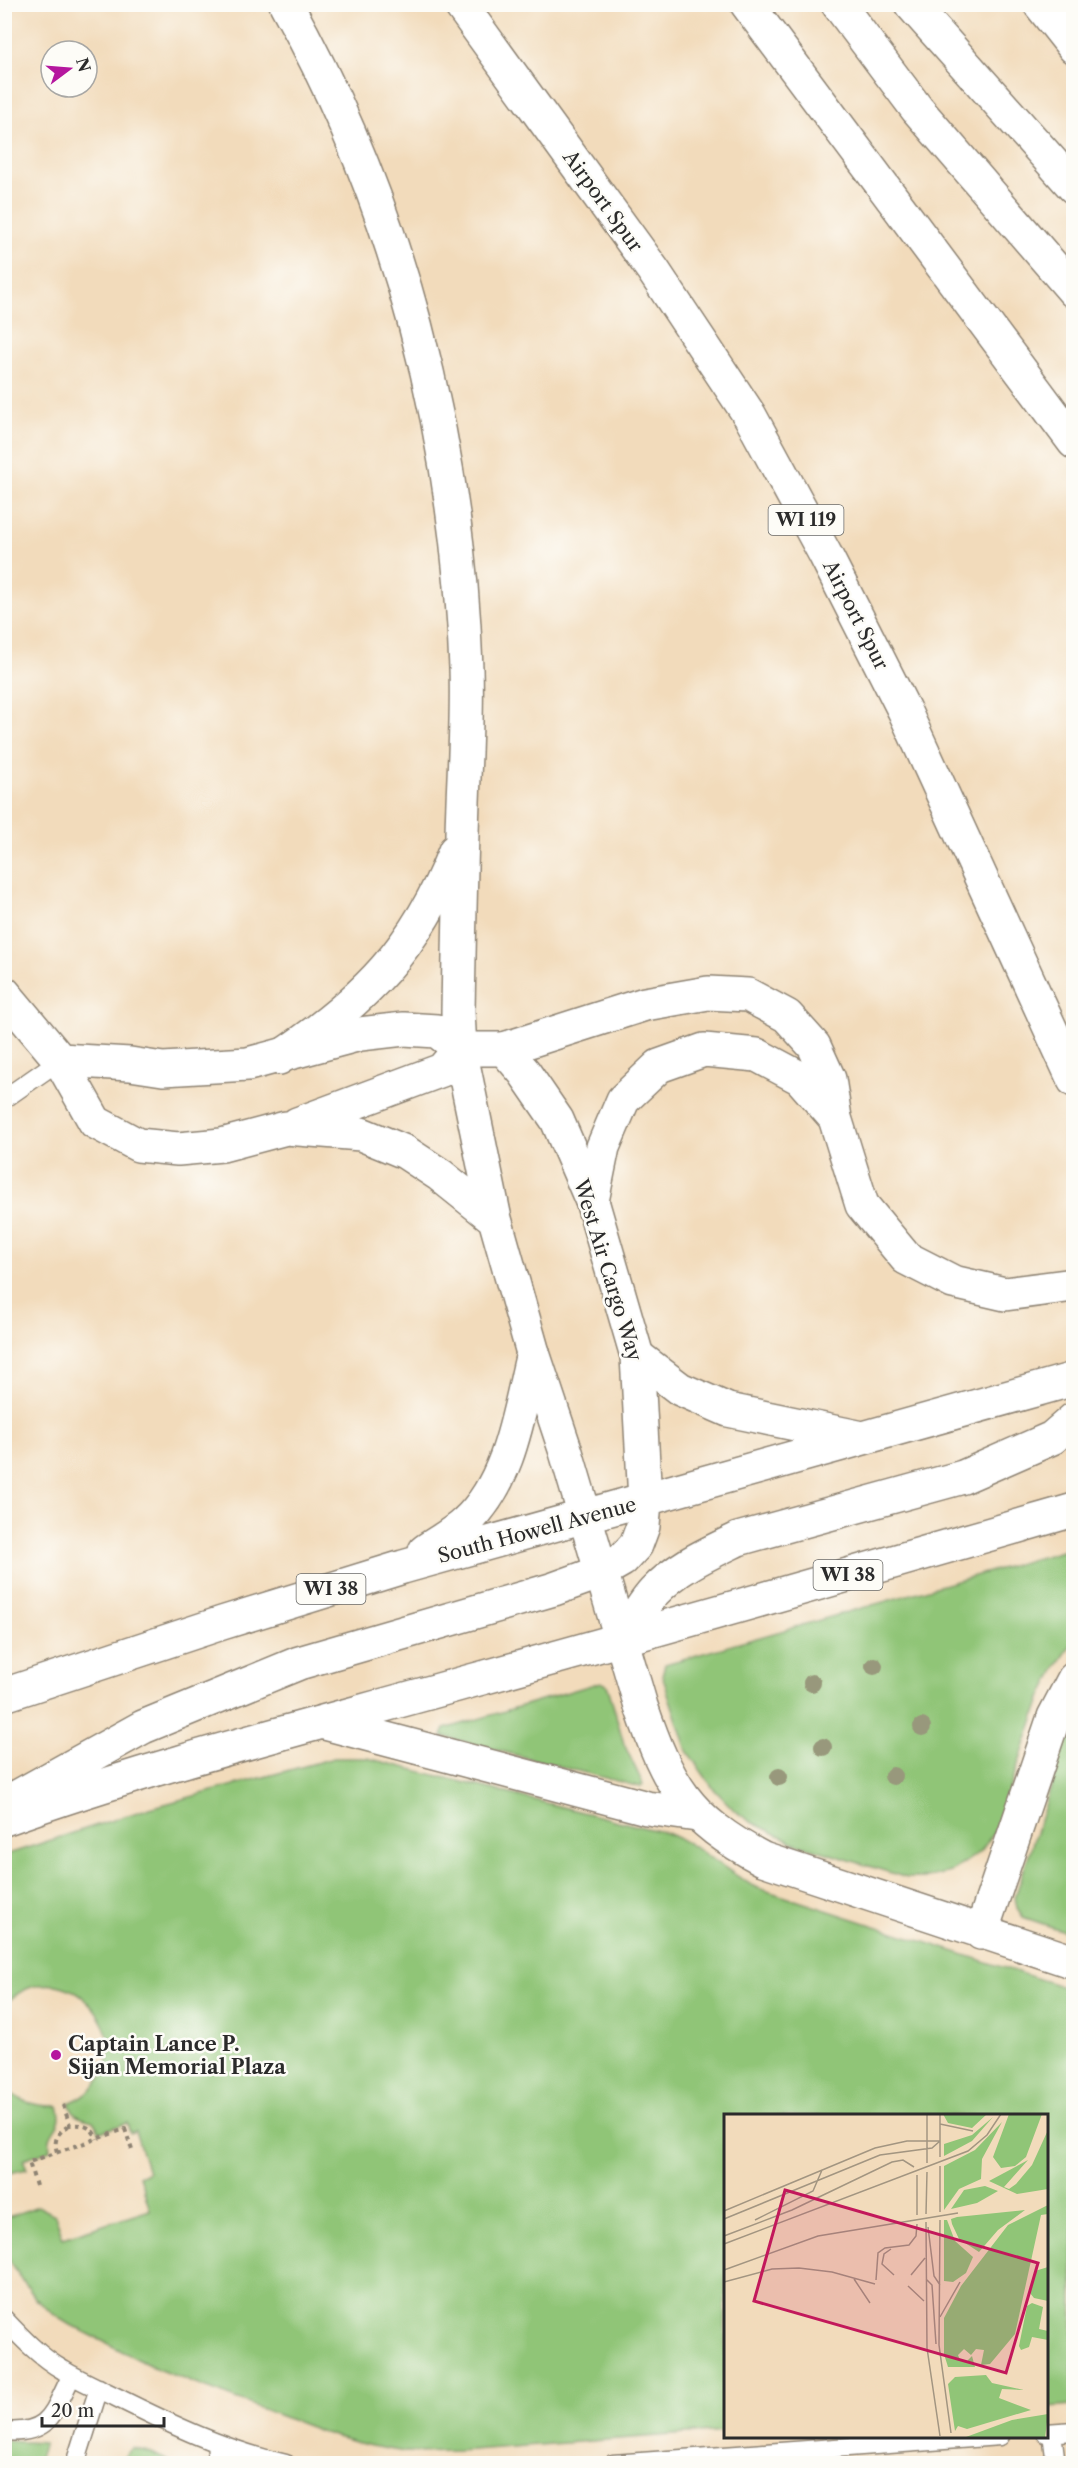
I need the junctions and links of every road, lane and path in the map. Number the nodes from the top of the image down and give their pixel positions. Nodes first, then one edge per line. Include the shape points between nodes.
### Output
1 (286, 4) edge
2 (460, 4) edge
3 (747, 4) edge
4 (838, 4) edge
5 (911, 4) edge
6 (1040, 4) edge
7 (1074, 46) edge
8 (1074, 187) edge
9 (1074, 291) edge
10 (1074, 442) edge
11 (462, 832) junction
12 (4, 993) edge
13 (460, 1049) junction
14 (504, 1049) junction
15 (279, 1058) junction
16 (60, 1060) junction
17 (1074, 1080) edge
18 (4, 1099) edge
19 (835, 1118) junction
20 (286, 1128) junction
21 (592, 1202) junction
22 (495, 1219) junction
23 (1074, 1286) edge
24 (533, 1353) junction
25 (638, 1356) junction
26 (1074, 1379) edge
27 (1074, 1419) edge
28 (863, 1438) junction
29 (645, 1500) junction
30 (1074, 1510) edge
31 (585, 1515) junction
32 (403, 1567) junction
33 (602, 1572) junction
34 (622, 1640) junction
35 (1074, 1679) edge
36 (4, 1695) edge
37 (323, 1722) junction
38 (4, 1804) edge
39 (697, 1815) junction
40 (4, 1819) edge
41 (981, 1933) junction
42 (1074, 1962) edge
43 (63, 2105) dead end
44 (70, 2125) junction
45 (97, 2139) junction
46 (57, 2152) junction
47 (133, 2153) dead end
48 (36, 2186) dead end
49 (4, 2319) edge
50 (72, 2375) junction
51 (99, 2388) junction
52 (4, 2431) edge
53 (1074, 2431) edge
54 (1049, 2433) edge
55 (976, 2438) edge
56 (216, 2443) junction
57 (717, 2460) edge
58 (75, 2463) edge
59 (218, 2463) edge
60 (286, 2463) edge
61 (613, 2463) edge
62 (1056, 2463) edge

1 - 11 main road via 327,82 363,167 398,266 429,378 451,496 461,585 467,717
2 - 17 main road, Airport Spur / WI 119 via 653,270 750,416 904,710
3 - 10 main road
4 - 9 main road via 917,109
5 - 8 main road
6 - 7 main road
11 - 13 main road
11 - 15 main road via 428,909 397,958 372,986
12 - 16 main road
13 - 14 main road
13 - 15 main road via 437,1031 404,1029 360,1034
13 - 20 main road via 442,1070
13 - 22 main road
14 - 19 main road via 645,1004 708,993 748,995 787,1016 814,1046 829,1078
14 - 21 main road, West Air Cargo Way via 557,1120
15 - 16 main road via 249,1064 163,1069
16 - 18 lane
16 - 20 main road via 95,1122 138,1144 178,1149 222,1145
19 - 21 main road via 800,1078 757,1055 704,1050 659,1066 623,1100 603,1147
19 - 23 main road via 862,1205 906,1258 953,1282 1005,1294
20 - 22 main road via 361,1134 405,1152
21 - 25 main road, West Air Cargo Way
22 - 24 main road
24 - 31 main road
24 - 32 main road via 507,1455 489,1496 466,1523
25 - 28 main road via 680,1389 728,1410
25 - 29 main road, West Air Cargo Way
26 - 28 main road, South Howell Avenue / WI 38
27 - 34 main road via 1052,1438 963,1477 738,1539 689,1563 653,1593
28 - 29 main road, South Howell Avenue / WI 38
29 - 31 main road, South Howell Avenue / WI 38
29 - 33 main road, West Air Cargo Way via 643,1526 636,1545 622,1560
30 - 34 main road, WI 38
31 - 32 main road, South Howell Avenue / WI 38
31 - 33 main road
32 - 36 main road, South Howell Avenue / WI 38
33 - 34 main road
33 - 38 main road, West Air Cargo Way via 298,1663 143,1727
34 - 37 main road, WI 38
34 - 39 main road via 653,1740 671,1779
35 - 41 main road via 1054,1717
37 - 39 main road via 647,1808
37 - 40 main road, WI 38 via 79,1792
39 - 41 main road via 737,1845 763,1858
41 - 42 main road
43 - 44 path
44 - 45 path via 88,2127
44 - 46 path via 56,2137
45 - 46 path
45 - 47 path via 125,2129
46 - 48 path via 29,2162
49 - 50 lane via 35,2350
50 - 51 lane
50 - 52 lane via 46,2423 32,2430
51 - 56 lane
51 - 58 lane
53 - 54 lane
54 - 62 lane
55 - 57 lane
56 - 59 lane
56 - 60 lane
57 - 61 lane

